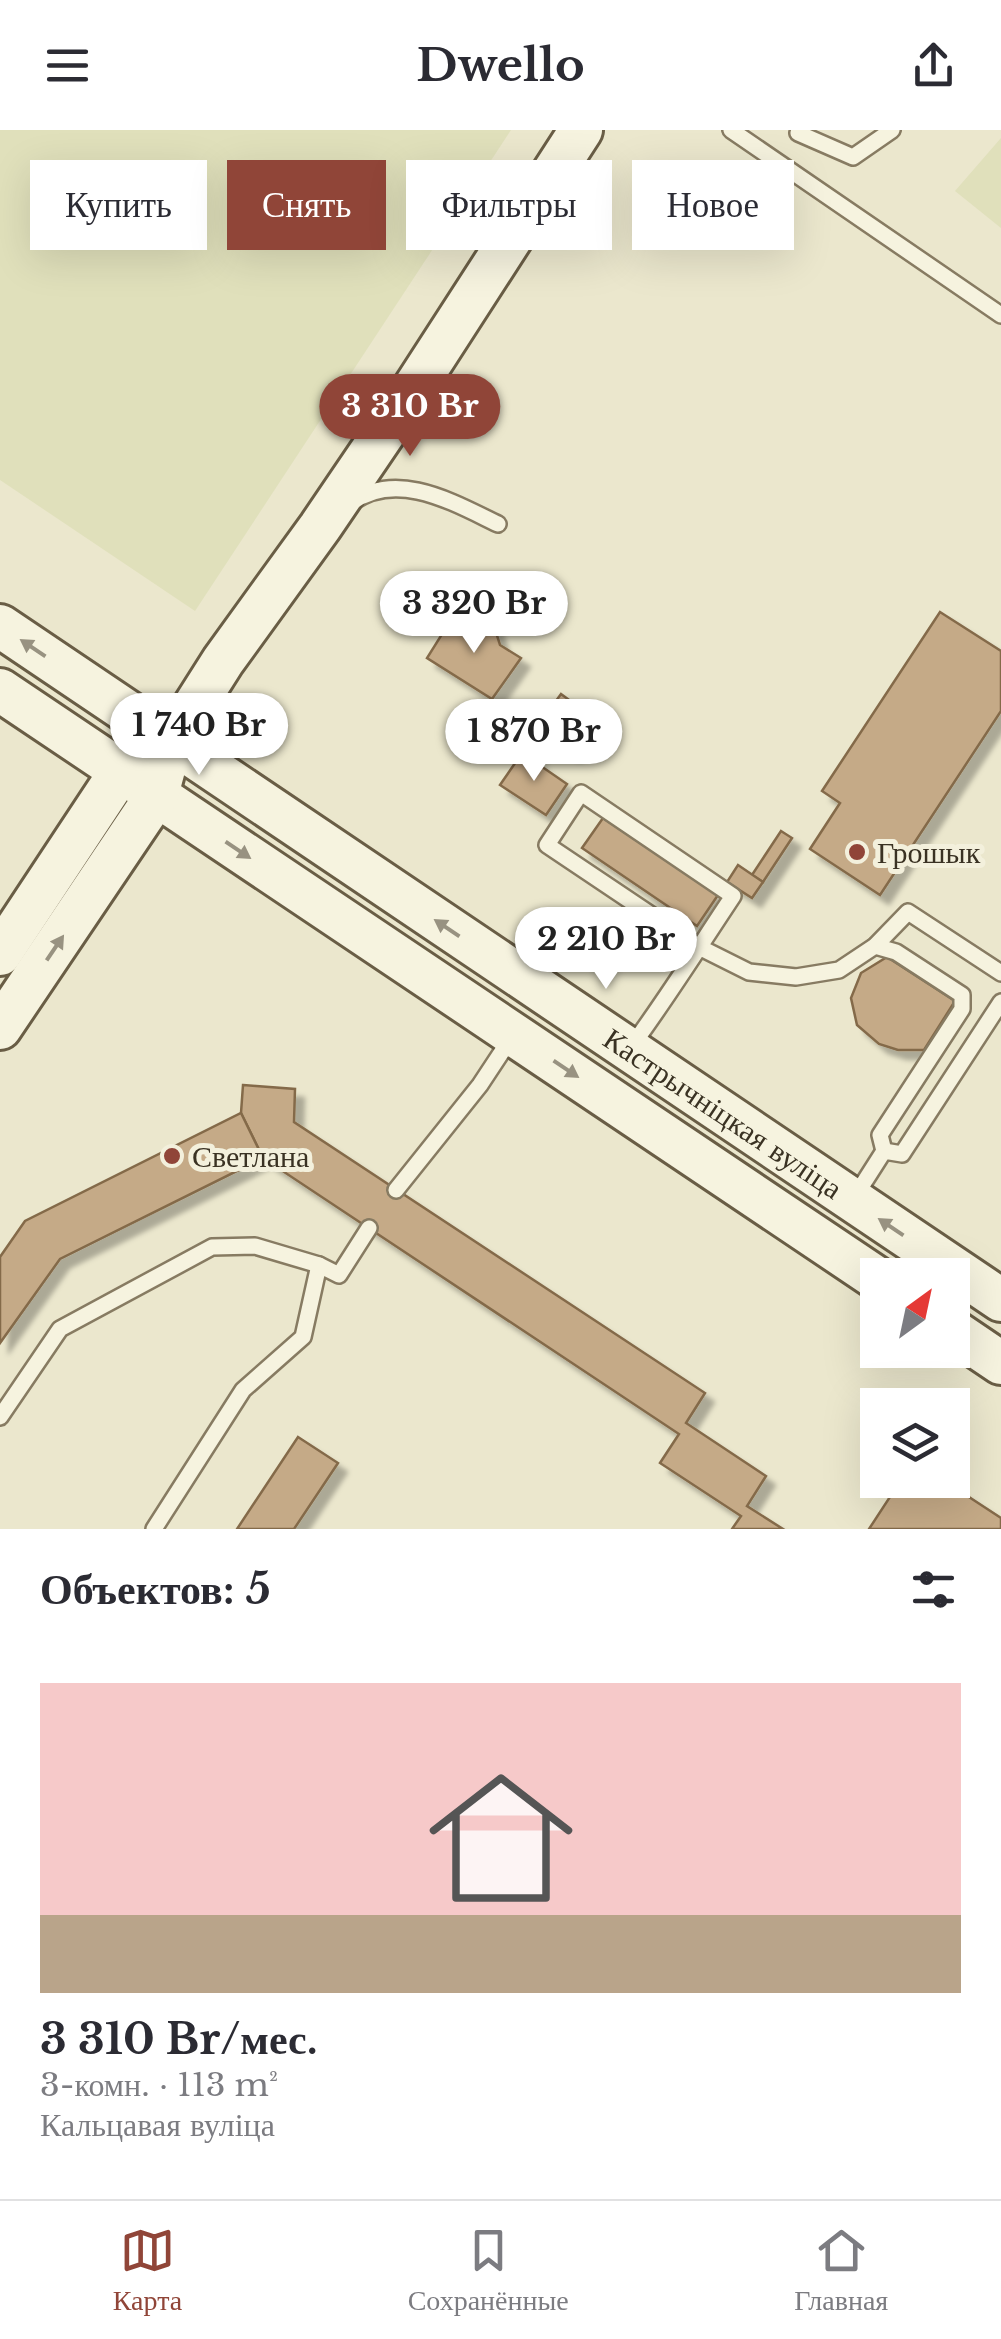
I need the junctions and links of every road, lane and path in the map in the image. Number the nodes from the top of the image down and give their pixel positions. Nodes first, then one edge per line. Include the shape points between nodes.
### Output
1 (581, 130) edge
2 (731, 130) edge
3 (892, 130) edge
4 (796, 131) edge
5 (1001, 315) edge
6 (498, 524) dead end
7 (320, 527) junction
8 (0, 626) edge
9 (0, 690) edge
10 (171, 743) junction
11 (121, 771) junction
12 (157, 795) junction
13 (875, 946) junction
14 (699, 947) junction
15 (0, 954) edge
16 (1001, 973) edge
17 (1001, 1002) edge
18 (0, 1028) edge
19 (514, 1034) junction
20 (629, 1050) junction
21 (884, 1151) junction
22 (396, 1190) dead end
23 (852, 1201) junction
24 (369, 1228) dead end
25 (320, 1265) junction
26 (860, 1268) edge
27 (1001, 1300) edge
28 (970, 1342) edge
29 (1001, 1363) edge
30 (0, 1416) edge
31 (154, 1529) edge

1 - 7 main road via 420,394
2 - 5 lane
3 - 4 lane via 853,157
6 - 7 lane via 436,496 396,487 358,499
7 - 10 main road
10 -> 8 main road, Кастрычніцкая вуліца
9 - 11 main road, Кастрычніцкая вуліца
10 - 11 main road
10 - 12 main road
20 -> 10 main road, Кастрычніцкая вуліца
11 - 12 main road, Кастрычніцкая вуліца
11 - 15 main road
18 -> 12 main road
12 -> 19 main road, Кастрычніцкая вуліца
13 - 14 lane via 839,970 796,977 750,972
13 - 16 lane via 908,912
13 - 21 lane via 896,952 962,995 962,1008 880,1135
14 - 14 lane via 733,896 581,794 547,844
14 - 20 lane
17 - 21 lane via 902,1154
19 - 22 lane
19 -> 26 main road, Кастрычніцкая вуліца
20 - 23 main road, Кастрычніцкая вуліца
21 - 23 lane
27 -> 23 main road, Кастрычніцкая вуліца
24 - 25 lane via 339,1275
25 - 30 lane via 255,1246 212,1247 60,1328
25 - 31 lane via 302,1337 243,1390
28 - 29 main road

